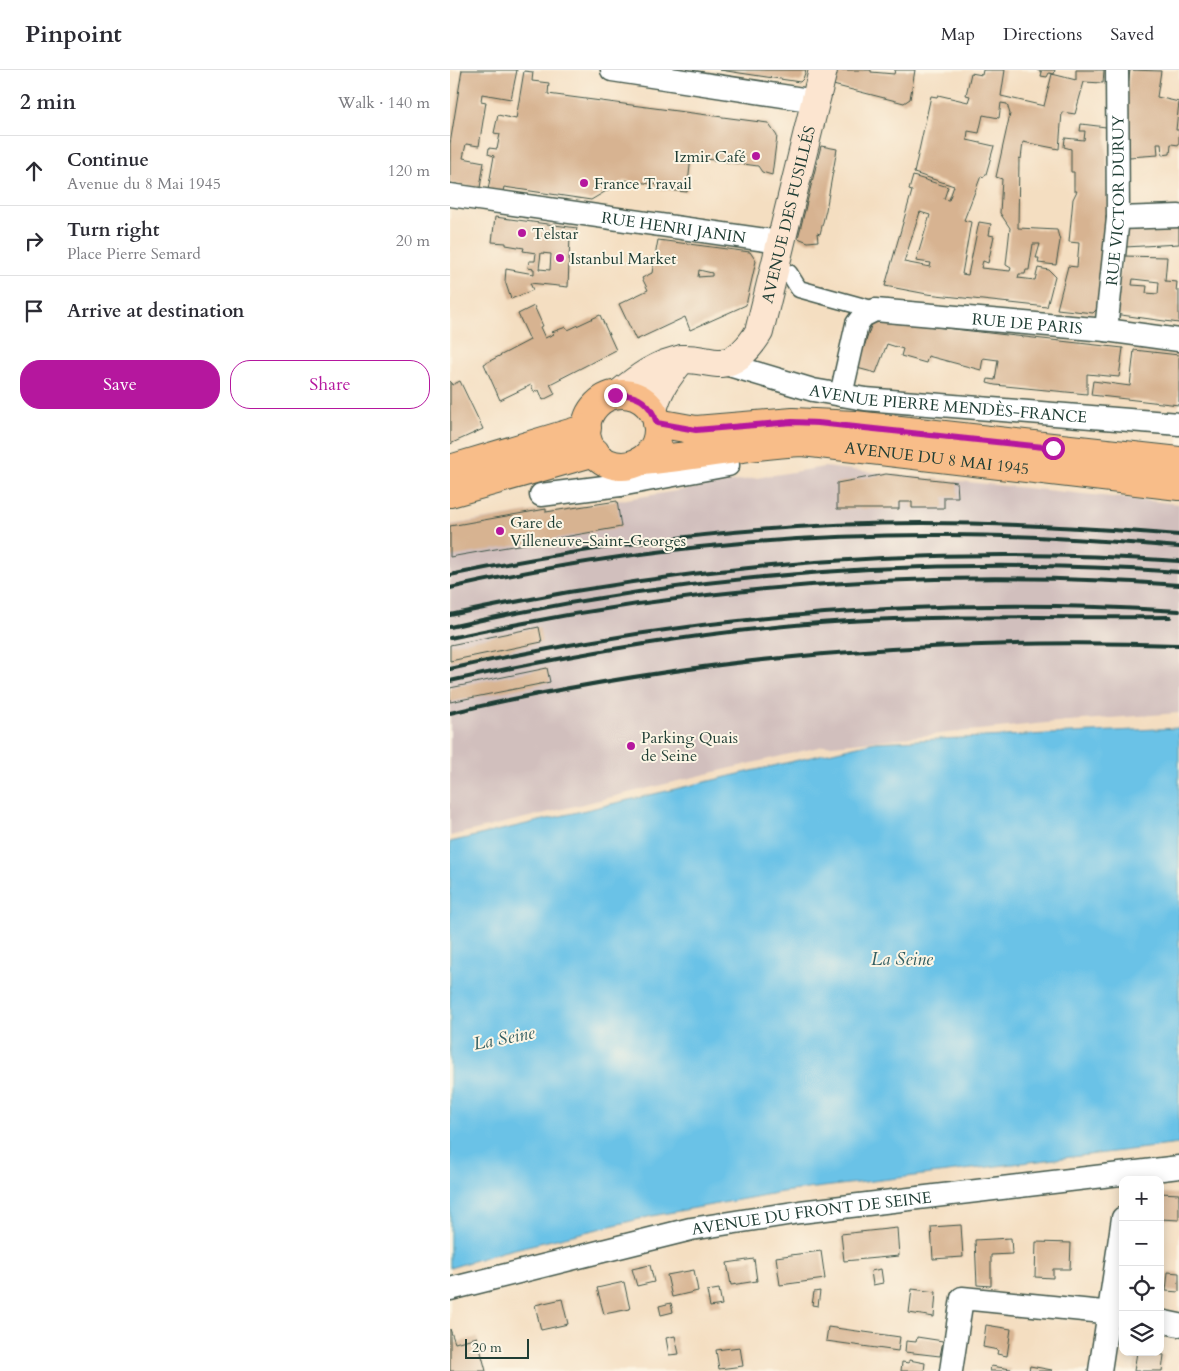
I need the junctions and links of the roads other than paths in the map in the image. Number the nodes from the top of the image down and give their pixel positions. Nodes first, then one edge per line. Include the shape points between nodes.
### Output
1 (612, 70) edge
2 (823, 70) edge
3 (1117, 70) edge
4 (816, 101) junction
5 (450, 195) edge
6 (1179, 216) edge
7 (1118, 218) junction
8 (779, 242) junction
9 (789, 273) dead end
10 (876, 310) junction
11 (1106, 330) junction
12 (1179, 340) edge
13 (732, 358) junction
14 (682, 360) junction
15 (619, 394) junction
16 (841, 395) junction
17 (655, 416) junction
18 (1179, 424) edge
19 (730, 441) junction
20 (612, 458) junction
21 (1179, 461) edge
22 (450, 469) edge
23 (1179, 486) edge
24 (450, 493) edge
25 (541, 495) dead end
26 (1179, 1167) edge
27 (1129, 1176) edge
28 (1119, 1177) edge
29 (1123, 1221) edge
30 (450, 1289) edge
31 (1116, 1312) edge
32 (1164, 1322) edge
33 (1179, 1325) edge
34 (951, 1371) edge
35 (1100, 1371) edge

1 - 4 street
2 - 4 main road, AVENUE DES FUSILLÉS
3 - 7 street, RUE VICTOR DURUY
4 - 8 main road, AVENUE DES FUSILLÉS
5 - 8 street, RUE HENRI JANIN
6 - 7 street
7 - 11 street, RUE VICTOR DURUY
8 - 13 main road, AVENUE DES FUSILLÉS via 759,332
9 - 10 street, RUE DE PARIS via 799,289
10 - 11 street, RUE DE PARIS
10 - 16 street via 863,316 857,324
11 - 12 street, RUE DE PARIS
13 - 14 main road
13 - 16 street, AVENUE PIERRE MENDÈS-FRANCE via 782,381
14 - 15 main road via 650,371
14 - 17 main road via 657,393
15 - 17 main road via 638,398
15 - 20 main road via 604,399 589,416
16 - 18 street, AVENUE PIERRE MENDÈS-FRANCE
17 - 19 main road, AVENUE DU 8 MAI 1945
17 - 20 main road via 658,434 649,454
19 - 20 main road, AVENUE DU 8 MAI 1945 via 673,459
19 - 21 main road, AVENUE DU 8 MAI 1945 via 792,422 855,425
19 - 23 main road, AVENUE DU 8 MAI 1945 via 812,443
20 - 22 main road, AVENUE DU 8 MAI 1945
20 - 24 main road, AVENUE DU 8 MAI 1945
20 - 25 street, AVENUE DU 8 MAI 1945
26 - 27 street, AVENUE DU FRONT DE SEINE
28 - 30 street, AVENUE DU FRONT DE SEINE via 800,1212 691,1229
29 - 31 street
31 - 34 street via 962,1298
31 - 35 street
32 - 33 street

